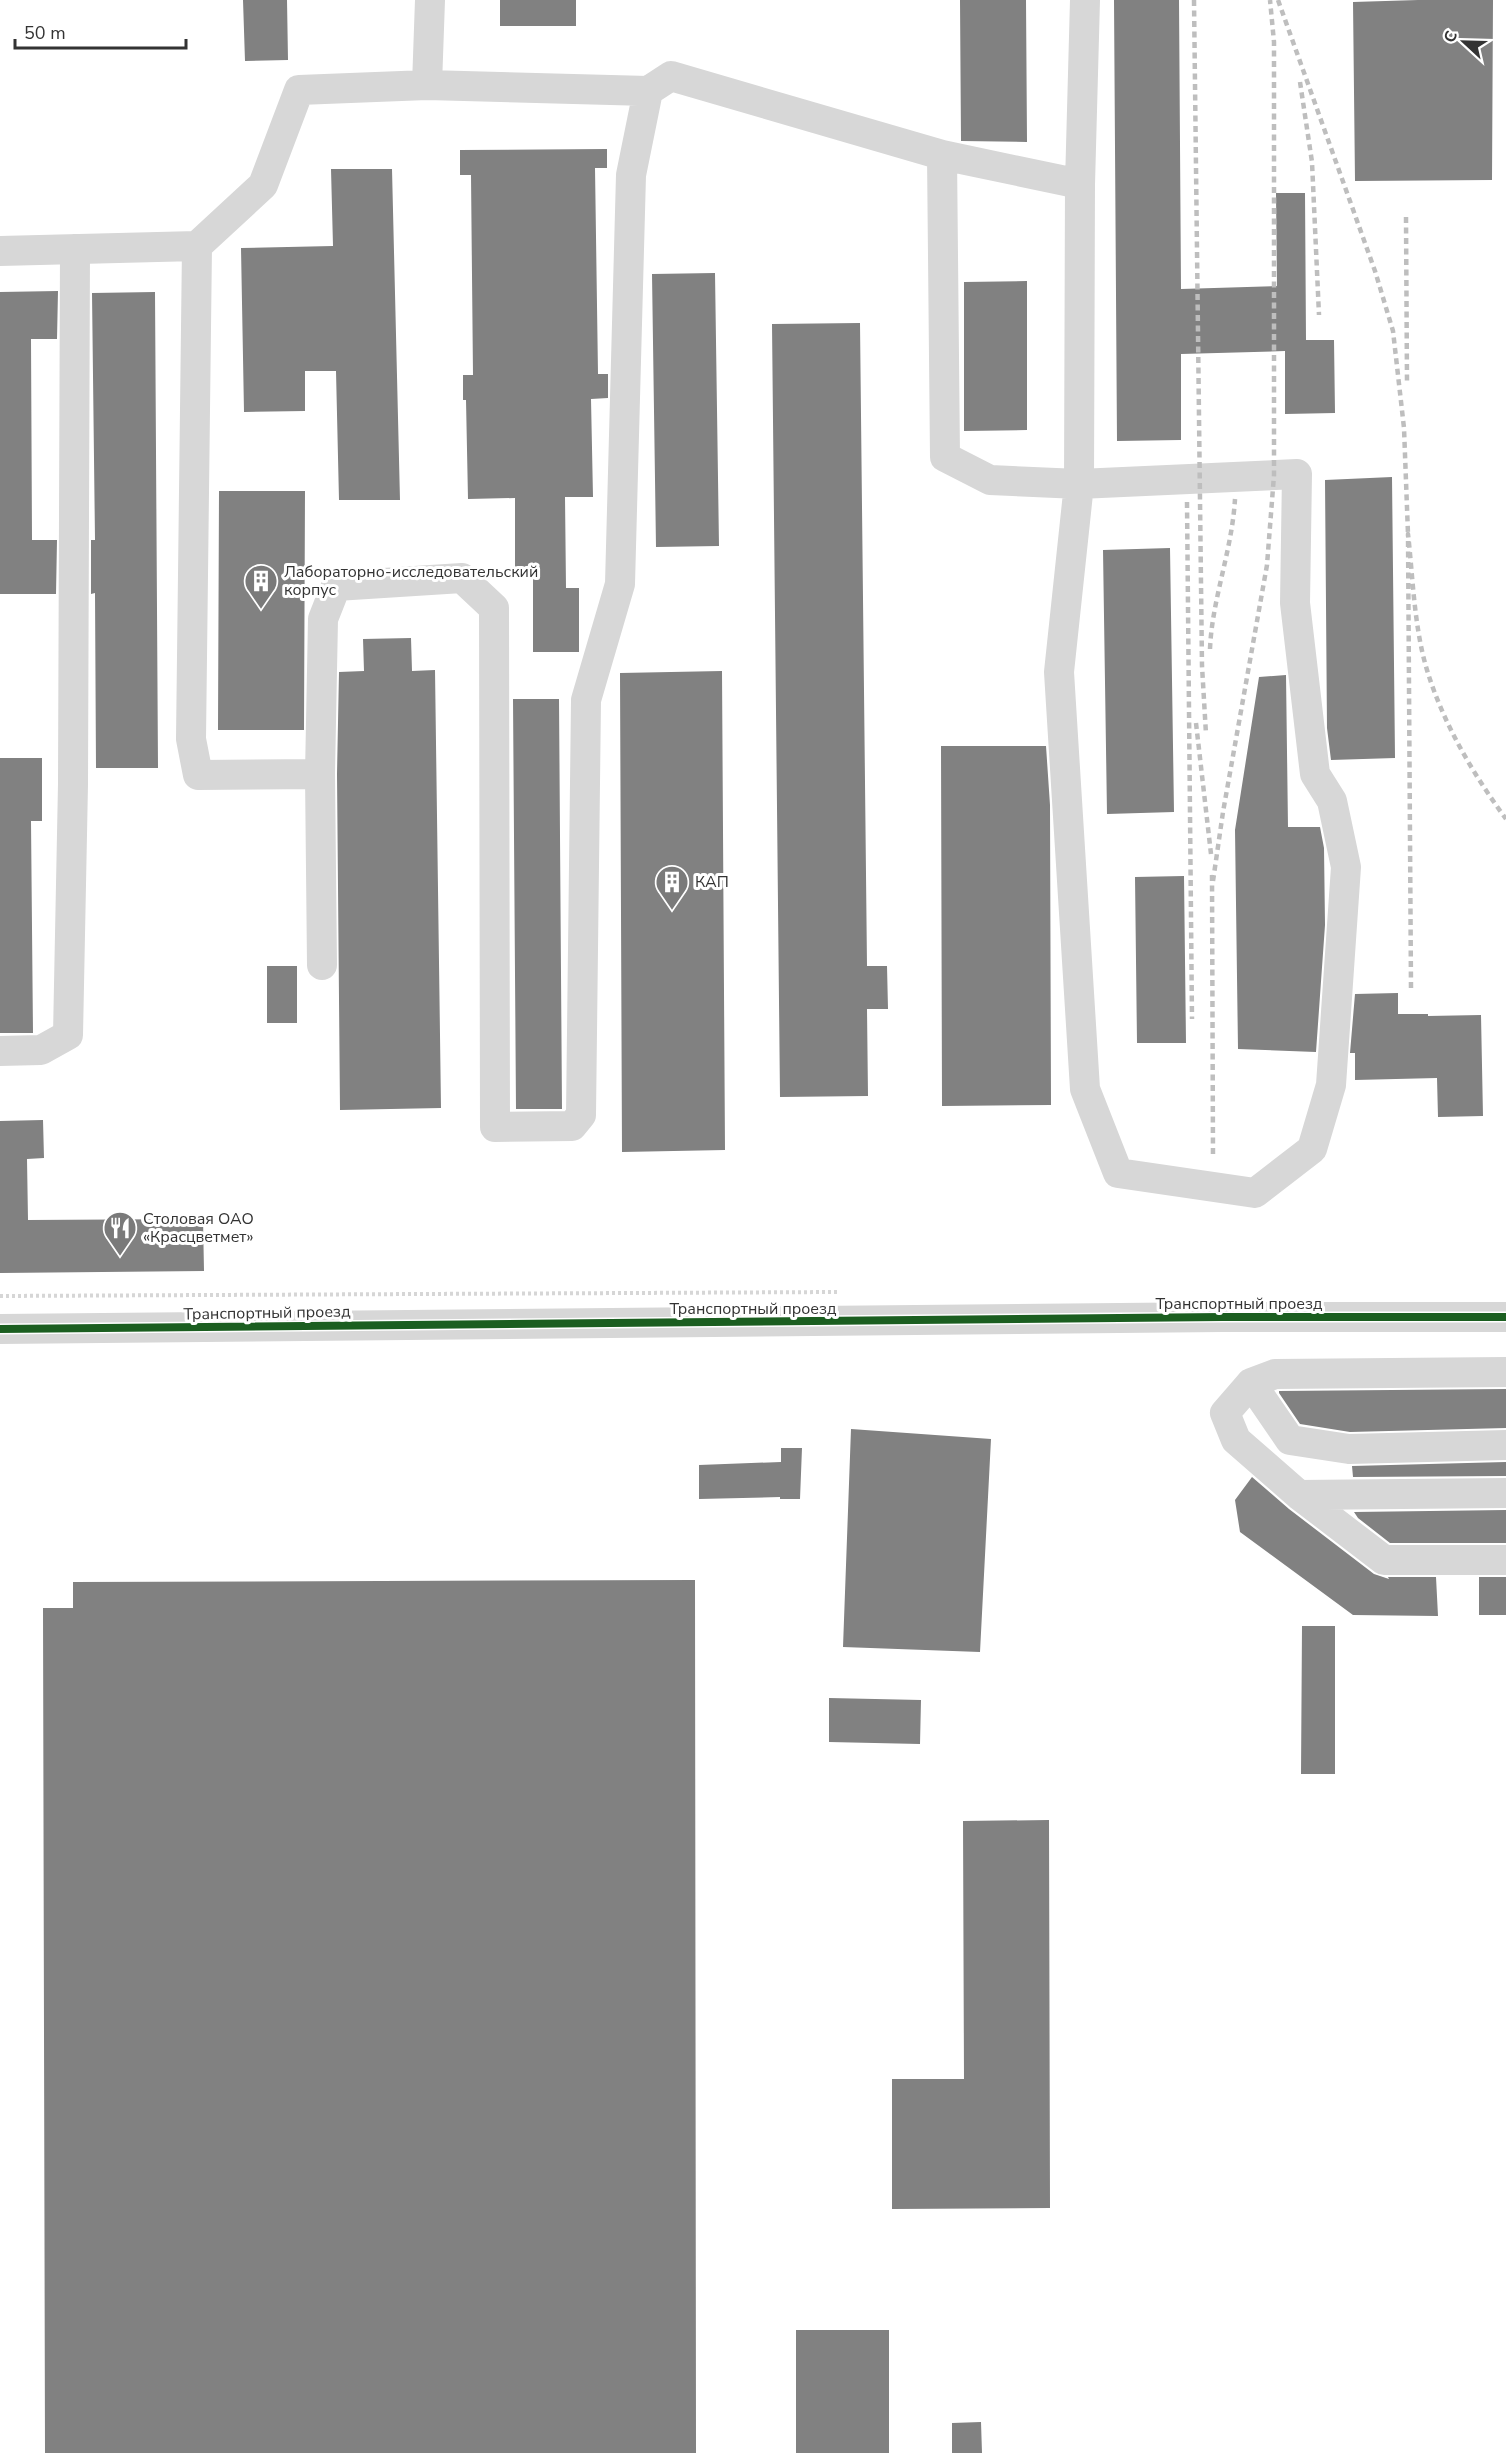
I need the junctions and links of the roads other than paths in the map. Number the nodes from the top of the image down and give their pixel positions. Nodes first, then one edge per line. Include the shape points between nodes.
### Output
1 (430, 0) edge
2 (1084, 0) edge
3 (427, 85) junction
4 (648, 91) junction
5 (942, 155) junction
6 (1080, 184) junction
7 (197, 246) junction
8 (75, 249) junction
9 (0, 251) edge
10 (1079, 484) junction
11 (320, 774) junction
12 (322, 966) dead end
13 (0, 1051) edge
14 (1506, 1317) edge
15 (0, 1329) edge
16 (1506, 1372) edge
17 (1251, 1383) junction
18 (1506, 1445) edge
19 (1506, 1493) edge
20 (1299, 1494) junction
21 (1506, 1560) edge

1 - 3 street
2 - 6 street
3 - 4 street
3 - 7 street via 299,90 262,185
4 - 5 street via 671,76
4 - 11 street via 631,175 620,584 586,699 580,1115 572,1126 495,1127 494,608 462,578 336,586 323,619
5 - 6 street
5 - 10 street via 945,456 990,480
6 - 10 street
7 - 8 street
7 - 11 street via 190,739 198,775
8 - 9 street
8 - 13 street via 68,1035 41,1050
10 - 10 street via 1059,672 1085,1089 1118,1173 1255,1193 1311,1149 1331,1084 1346,867 1332,801 1315,774 1295,603 1297,474
11 - 12 street
14 - 15 street, Транспортный проезд
16 - 17 street via 1275,1374
17 - 18 street via 1290,1440 1349,1449
17 - 20 street via 1225,1413 1236,1440
19 - 20 street
20 - 21 street via 1384,1560

